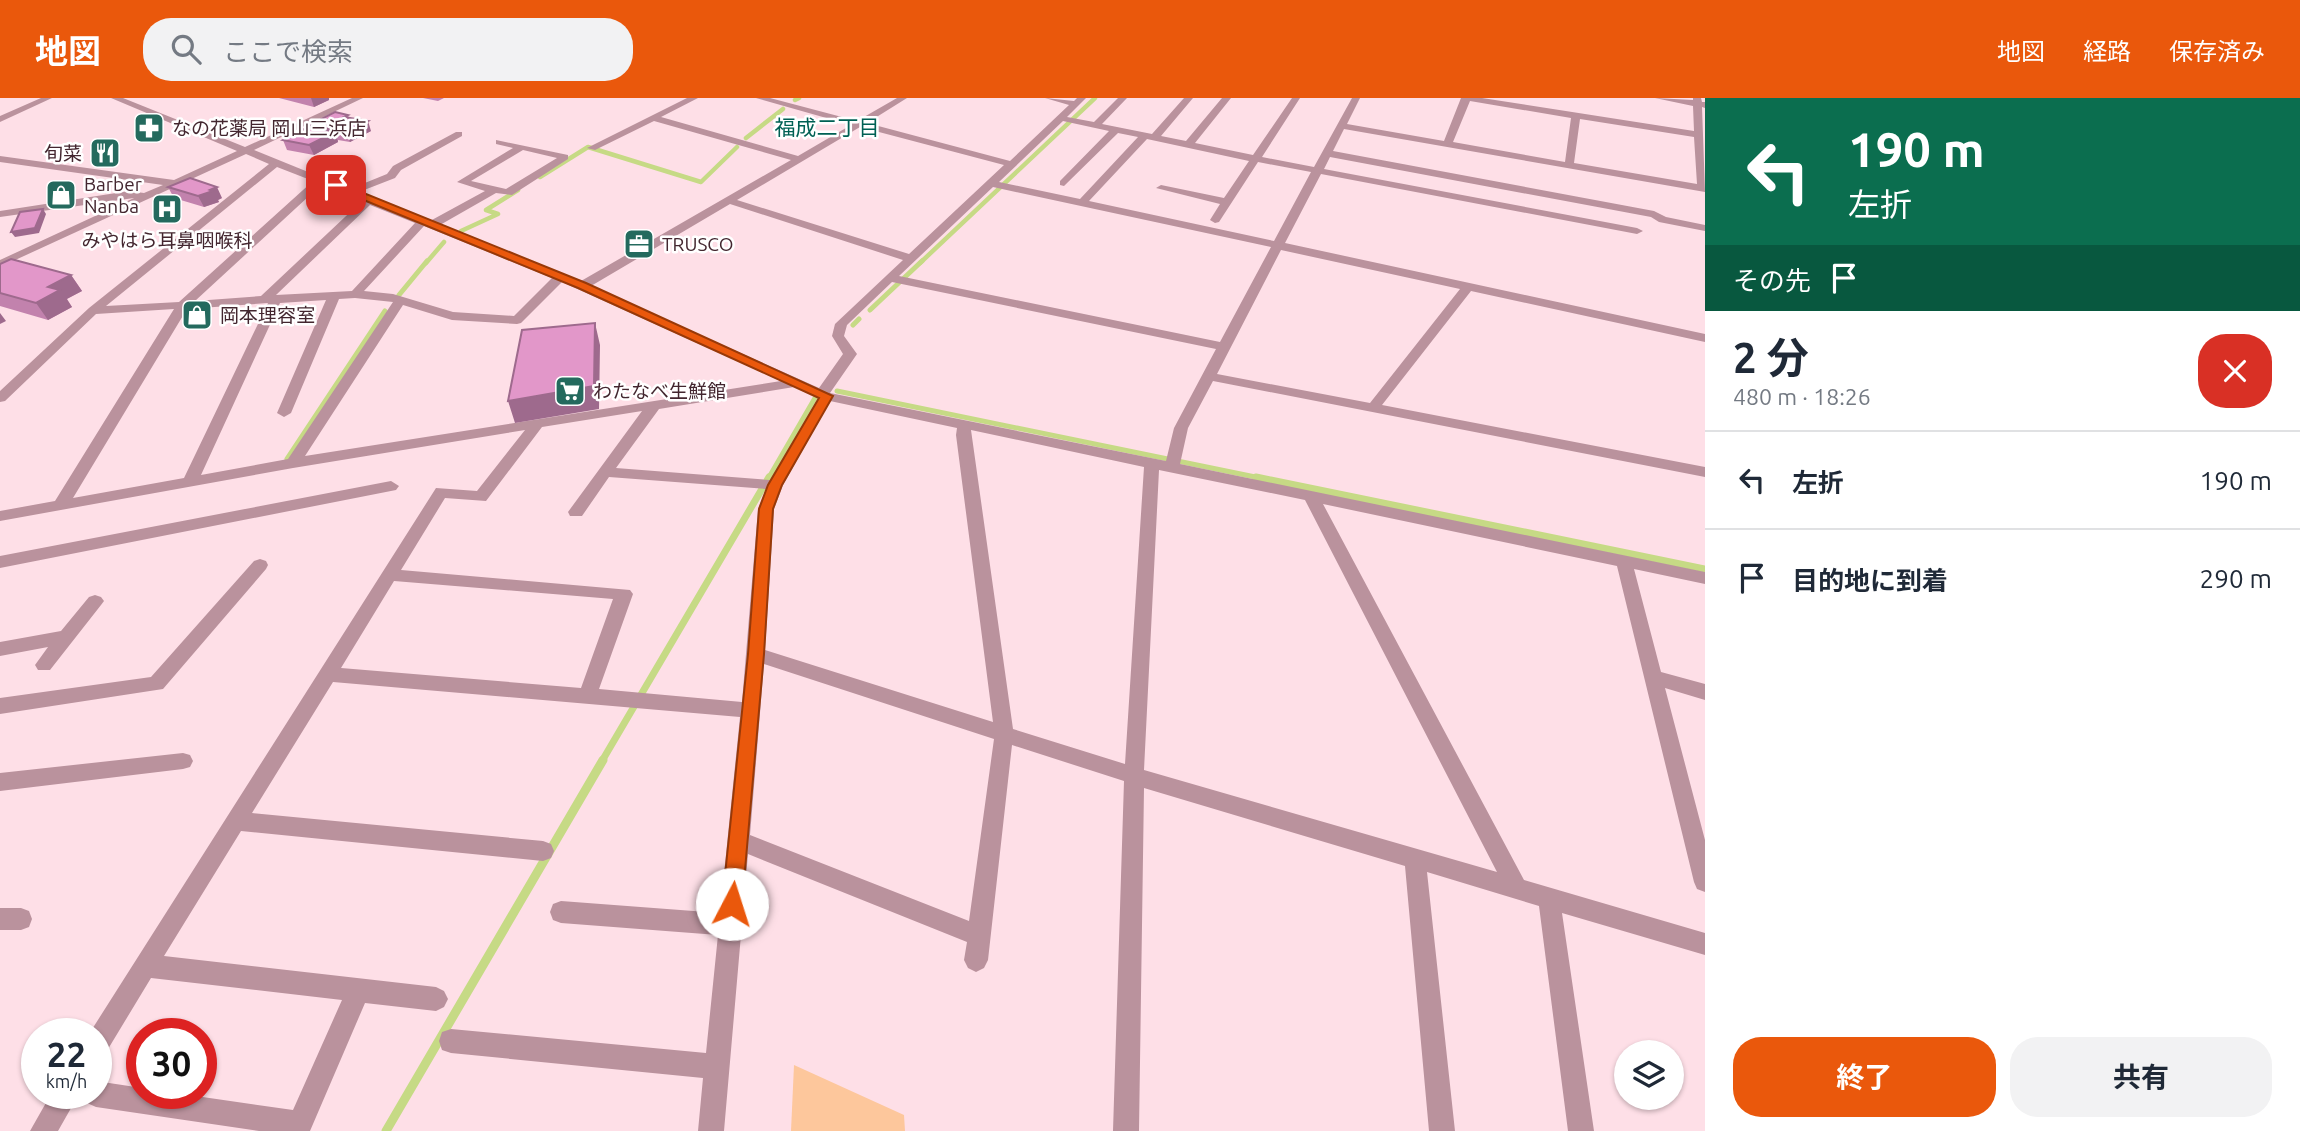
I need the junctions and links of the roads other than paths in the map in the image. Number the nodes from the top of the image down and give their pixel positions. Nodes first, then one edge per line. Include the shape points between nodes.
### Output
1 (48, 98) edge
2 (115, 98) edge
3 (359, 98) edge
4 (694, 98) edge
5 (760, 98) edge
6 (903, 98) edge
7 (1049, 98) edge
8 (1123, 98) edge
9 (1189, 98) edge
10 (1227, 98) edge
11 (1296, 98) edge
12 (1356, 98) edge
13 (1466, 98) edge
14 (1659, 98) edge
15 (1079, 101) edge
16 (1700, 102) edge
17 (1576, 116) junction
18 (653, 118) junction
19 (0, 119) edge
20 (1067, 120) junction
21 (859, 124) junction
22 (1095, 126) junction
23 (1343, 126) junction
24 (1115, 130) junction
25 (460, 134) dead end
26 (1702, 136) edge
27 (1149, 137) junction
28 (499, 142) dead end
29 (1447, 144) junction
30 (1188, 145) junction
31 (522, 147) junction
32 (592, 148) dead end
33 (247, 149) junction
34 (1326, 153) junction
35 (1255, 158) junction
36 (0, 159) edge
37 (799, 159) junction
38 (277, 162) junction
39 (1011, 164) junction
40 (1569, 165) junction
41 (1317, 170) junction
42 (321, 179) junction
43 (174, 183) junction
44 (1064, 183) dead end
45 (997, 185) junction
46 (1161, 188) dead end
47 (1704, 189) edge
48 (494, 190) junction
49 (351, 192) junction
50 (144, 197) junction
51 (370, 199) junction
52 (728, 200) junction
53 (1227, 202) junction
54 (1082, 203) junction
55 (1609, 206) junction
56 (0, 214) edge
57 (1215, 219) dead end
58 (427, 223) junction
59 (1603, 225) junction
60 (1705, 228) edge
61 (1637, 231) dead end
62 (1276, 245) junction
63 (909, 258) junction
64 (0, 264) edge
65 (560, 277) junction
66 (897, 280) junction
67 (582, 286) junction
68 (1468, 287) junction
69 (355, 294) junction
70 (334, 296) junction
71 (400, 300) junction
72 (269, 301) junction
73 (183, 305) junction
74 (93, 312) junction
75 (1705, 338) edge
76 (1223, 346) junction
77 (1208, 376) junction
78 (797, 382) junction
79 (824, 395) junction
80 (0, 398) edge
81 (654, 405) junction
82 (1373, 408) junction
83 (284, 413) dead end
84 (965, 423) junction
85 (537, 424) junction
86 (1173, 460) junction
87 (293, 463) junction
88 (1152, 463) junction
89 (605, 472) junction
90 (1705, 472) edge
91 (190, 482) junction
92 (767, 484) junction
93 (391, 486) dead end
94 (1310, 495) junction
95 (60, 506) junction
96 (576, 512) dead end
97 (0, 516) edge
98 (0, 562) edge
99 (1624, 562) junction
100 (260, 565) dead end
101 (390, 575) junction
102 (1705, 578) edge
103 (95, 601) dead end
104 (67, 637) junction
105 (0, 649) edge
106 (756, 654) junction
107 (44, 665) dead end
108 (328, 674) junction
109 (1653, 677) junction
110 (1705, 692) edge
111 (587, 696) junction
112 (0, 706) edge
113 (751, 710) junction
114 (1004, 734) junction
115 (183, 761) dead end
116 (1134, 776) junction
117 (0, 782) edge
118 (236, 821) junction
119 (738, 840) junction
120 (543, 851) dead end
121 (1415, 857) junction
122 (1705, 882) edge
123 (1516, 887) junction
124 (1549, 897) junction
125 (561, 912) dead end
126 (730, 925) junction
127 (979, 936) junction
128 (1705, 944) edge
129 (976, 960) dead end
130 (146, 966) junction
131 (359, 990) junction
132 (436, 999) dead end
133 (112, 1020) edge
134 (451, 1041) dead end
135 (717, 1066) junction
136 (112, 1096) edge
137 (57, 1109) edge
138 (43, 1131) edge
139 (710, 1131) edge
140 (1126, 1131) edge
141 (1442, 1131) edge
142 (1581, 1131) edge

1 - 19 street
2 - 33 street
3 - 33 street
4 - 18 street
5 - 21 street
6 - 21 street
7 - 15 street
8 - 22 street
9 - 27 street
10 - 30 street
11 - 35 street
12 - 23 street
13 - 17 street
13 - 29 street
14 - 16 street
15 - 20 street
16 - 26 street
17 - 26 street
17 - 40 street
18 - 32 street
18 - 37 street
20 - 22 street
20 - 39 street
21 - 37 street
21 - 39 street
22 - 24 street
23 - 29 street
23 - 34 street
24 - 27 street
24 - 44 street
25 - 49 street via 397,168 391,176
26 - 47 street
27 - 30 street
27 - 54 street
28 - 31 street
29 - 40 street
30 - 35 street
31 - 48 street via 462,182
31 - 48 street via 565,157 508,193
33 - 38 street
33 - 43 street
34 - 41 street
34 - 55 street
35 - 41 street
35 - 53 street
36 - 43 street
37 - 52 street
38 - 42 street
38 - 74 street
39 - 45 street
40 - 47 street
41 - 59 street
41 - 62 street
42 - 49 street
42 - 73 street
43 - 50 street
45 - 54 street
45 - 63 street
46 - 53 street
48 - 58 street
49 - 51 street
50 - 56 street via 129,194
50 - 64 street
51 - 58 street
51 - 72 street
52 - 63 street
52 - 67 street
53 - 57 street
54 - 62 street
55 - 59 street
55 - 60 street
58 - 65 street
58 - 69 street
59 - 61 street
62 - 68 street
62 - 76 street
63 - 66 street
65 - 67 street
65 - 71 street via 517,320 452,316
66 - 76 street
66 - 79 street via 841,324 838,336 850,354
67 - 78 street
68 - 75 street
68 - 82 street
69 - 70 street
69 - 71 street
70 - 72 street
70 - 83 street
71 - 87 street
72 - 73 street
72 - 91 street
73 - 74 street
73 - 95 street
74 - 80 street
76 - 77 street
77 - 82 street
77 - 86 street via 1181,428
78 - 79 street
78 - 81 street
79 - 84 street
79 - 92 street
81 - 85 street
81 - 89 street
82 - 90 street
84 - 88 street
84 - 114 street
85 - 87 street
85 - 101 street via 481,497 441,492
86 - 88 street
86 - 94 street
87 - 91 street
88 - 116 street
89 - 92 street
89 - 96 street
91 - 95 street
92 - 106 street
93 - 98 street
94 - 99 street
94 - 123 street
95 - 97 street
99 - 102 street
99 - 109 street
100 - 112 street via 156,684
101 - 108 street
101 - 111 street via 624,594
103 - 104 street
104 - 105 street
104 - 107 street
106 - 113 street
106 - 114 street
108 - 111 street
108 - 118 street
109 - 110 street
109 - 122 street
111 - 113 street
113 - 119 street
114 - 116 street
114 - 127 street
115 - 117 street
116 - 121 street
116 - 140 street
118 - 120 street
118 - 130 street
119 - 126 street
119 - 127 street
121 - 123 street
121 - 141 street
123 - 124 street
124 - 128 street
124 - 142 street
125 - 126 street
126 - 135 street
127 - 129 street
130 - 131 street
130 - 133 street
131 - 132 street
131 - 136 street via 300,1124
134 - 135 street
135 - 139 street
137 - 138 street

